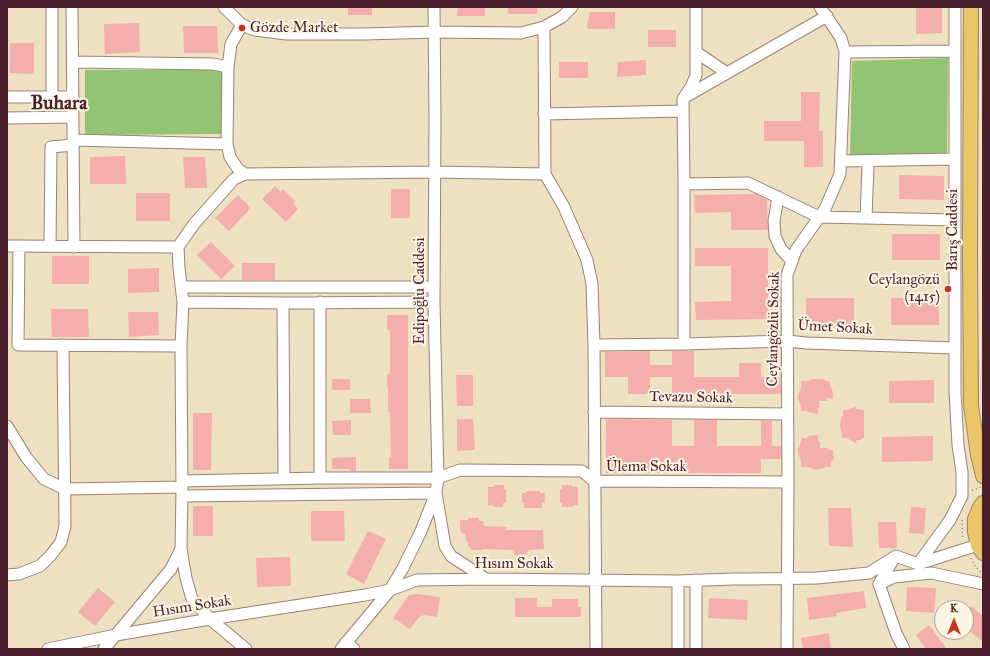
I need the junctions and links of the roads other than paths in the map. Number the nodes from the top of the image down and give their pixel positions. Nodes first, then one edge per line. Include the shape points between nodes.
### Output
1 (52, 7) edge
2 (72, 7) edge
3 (224, 7) edge
4 (434, 7) edge
5 (572, 7) edge
6 (696, 7) edge
7 (820, 7) edge
8 (955, 7) edge
9 (972, 7) edge
10 (827, 16) junction
11 (242, 25) junction
12 (544, 27) junction
13 (435, 32) junction
14 (955, 51) junction
15 (696, 52) junction
16 (845, 52) junction
17 (73, 62) junction
18 (228, 67) junction
19 (728, 73) junction
20 (7, 97) edge
21 (52, 97) junction
22 (73, 97) junction
23 (683, 98) junction
24 (683, 111) junction
25 (544, 114) junction
26 (73, 117) junction
27 (7, 118) edge
28 (73, 143) junction
29 (227, 144) junction
30 (955, 159) junction
31 (841, 161) junction
32 (867, 161) junction
33 (435, 172) junction
34 (245, 174) junction
35 (545, 174) junction
36 (684, 184) junction
37 (778, 197) junction
38 (819, 217) junction
39 (866, 218) junction
40 (955, 220) junction
41 (7, 246) edge
42 (19, 246) junction
43 (50, 246) junction
44 (74, 246) junction
45 (178, 246) junction
46 (792, 261) junction
47 (181, 287) junction
48 (434, 288) junction
49 (183, 302) junction
50 (320, 302) junction
51 (434, 302) junction
52 (283, 303) junction
53 (787, 341) junction
54 (684, 344) junction
55 (63, 345) junction
56 (594, 345) junction
57 (181, 346) junction
58 (955, 348) junction
59 (594, 412) junction
60 (788, 414) junction
61 (7, 426) edge
62 (983, 476) edge
63 (320, 478) junction
64 (438, 478) junction
65 (284, 479) junction
66 (594, 481) junction
67 (788, 482) junction
68 (182, 488) junction
69 (65, 489) junction
70 (436, 493) junction
71 (983, 502) edge
72 (181, 549) junction
73 (981, 549) edge
74 (896, 556) junction
75 (918, 564) junction
76 (7, 576) edge
77 (788, 578) junction
78 (486, 579) junction
79 (595, 580) junction
80 (696, 580) junction
81 (678, 581) junction
82 (879, 584) junction
83 (983, 584) edge
84 (390, 590) junction
85 (210, 619) junction
86 (116, 635) junction
87 (347, 647) edge
88 (48, 649) edge
89 (104, 649) edge
90 (246, 649) edge
91 (596, 649) edge
92 (678, 649) edge
93 (696, 649) edge
94 (787, 649) edge
95 (904, 649) edge

1 - 21 street
2 - 17 street
3 - 11 street
4 - 13 street, Edipoğlu Caddesi
5 - 12 street via 562,17
6 - 15 street
7 - 10 street, Ceylangözlü Sokak
8 - 14 street
9 - 62 main road, Barış Caddesi via 971,405
10 - 16 street, Ceylangözlü Sokak via 841,38
10 - 19 street
11 - 13 street via 255,30 286,34
11 - 18 street via 231,44
12 - 13 street via 521,33
12 - 25 street
13 - 33 street, Edipoğlu Caddesi
14 - 16 street
14 - 30 street
15 - 19 street
15 - 23 street via 696,75
16 - 31 street, Ceylangözlü Sokak
17 - 18 street via 213,64
17 - 22 street
18 - 29 street
19 - 23 street
20 - 21 street
21 - 22 street
22 - 26 street
23 - 24 street
24 - 25 street
24 - 36 street
25 - 35 street
26 - 27 street
26 - 28 street
28 - 29 street
28 - 43 street via 50,147
28 - 44 street
29 - 34 street via 230,157
30 - 32 street
30 - 40 street
31 - 32 street
31 - 38 street, Ceylangözlü Sokak via 840,174
32 - 39 street
33 - 34 street
33 - 35 street
33 - 48 street, Edipoğlu Caddesi
34 - 45 street via 234,179
35 - 56 street via 564,207 587,260 592,284
36 - 37 street via 748,183
36 - 54 street
37 - 38 street
37 - 46 street via 774,221 775,236 781,249
38 - 39 street
38 - 46 street, Ceylangözlü Sokak via 796,250
39 - 40 street
40 - 58 street
41 - 42 street
42 - 43 street
42 - 55 street via 18,345
43 - 44 street
44 - 45 street
45 - 47 street
46 - 53 street, Ceylangözlü Sokak via 787,275
47 - 48 street
47 - 49 street
48 - 51 street, Edipoğlu Caddesi
49 - 52 street
49 - 57 street
50 - 51 street
50 - 52 street
50 - 63 street
51 - 64 street, Edipoğlu Caddesi
52 - 65 street
53 - 54 street, Ümet Sokak
53 - 58 street, Ümet Sokak
53 - 60 street, Ceylangözlü Sokak
54 - 56 street, Ümet Sokak
55 - 57 street
55 - 69 street
56 - 59 street
57 - 68 street
58 - 75 street via 955,392 962,496 950,520
59 - 60 street, Tevazu Sokak
59 - 66 street
60 - 67 street, Ceylangözlü Sokak
61 - 69 street via 44,478
63 - 64 street, Ülema Sokak
63 - 65 street, Ülema Sokak
64 - 66 street, Ülema Sokak via 460,470 582,471
64 - 70 street, Edipoğlu Caddesi
65 - 68 street, Ülema Sokak
66 - 67 street, Ülema Sokak
66 - 79 street
67 - 77 street, Ceylangözlü Sokak
68 - 69 street
68 - 70 street
68 - 72 street
69 - 76 street via 65,526 61,542 40,566
70 - 78 street via 445,546 452,556
70 - 84 street, Edipoğlu Caddesi via 421,532
71 - 73 main road via 975,519 975,532
72 - 85 street via 192,599
72 - 86 street via 171,569
73 - 75 street
74 - 75 street
74 - 77 street, Hısım Sokak via 869,573
74 - 82 street
77 - 80 street, Hısım Sokak
77 - 94 street, Ceylangözlü Sokak
78 - 79 street, Hısım Sokak
78 - 84 street, Hısım Sokak via 417,580
79 - 81 street, Hısım Sokak
79 - 91 street
80 - 81 street, Hısım Sokak
80 - 93 street
81 - 92 street
82 - 83 street via 894,577 932,573
82 - 95 street
84 - 85 street, Hısım Sokak
84 - 87 street, Edipoğlu Caddesi
85 - 86 street, Hısım Sokak
85 - 90 street
86 - 88 street, Hısım Sokak
86 - 89 street

